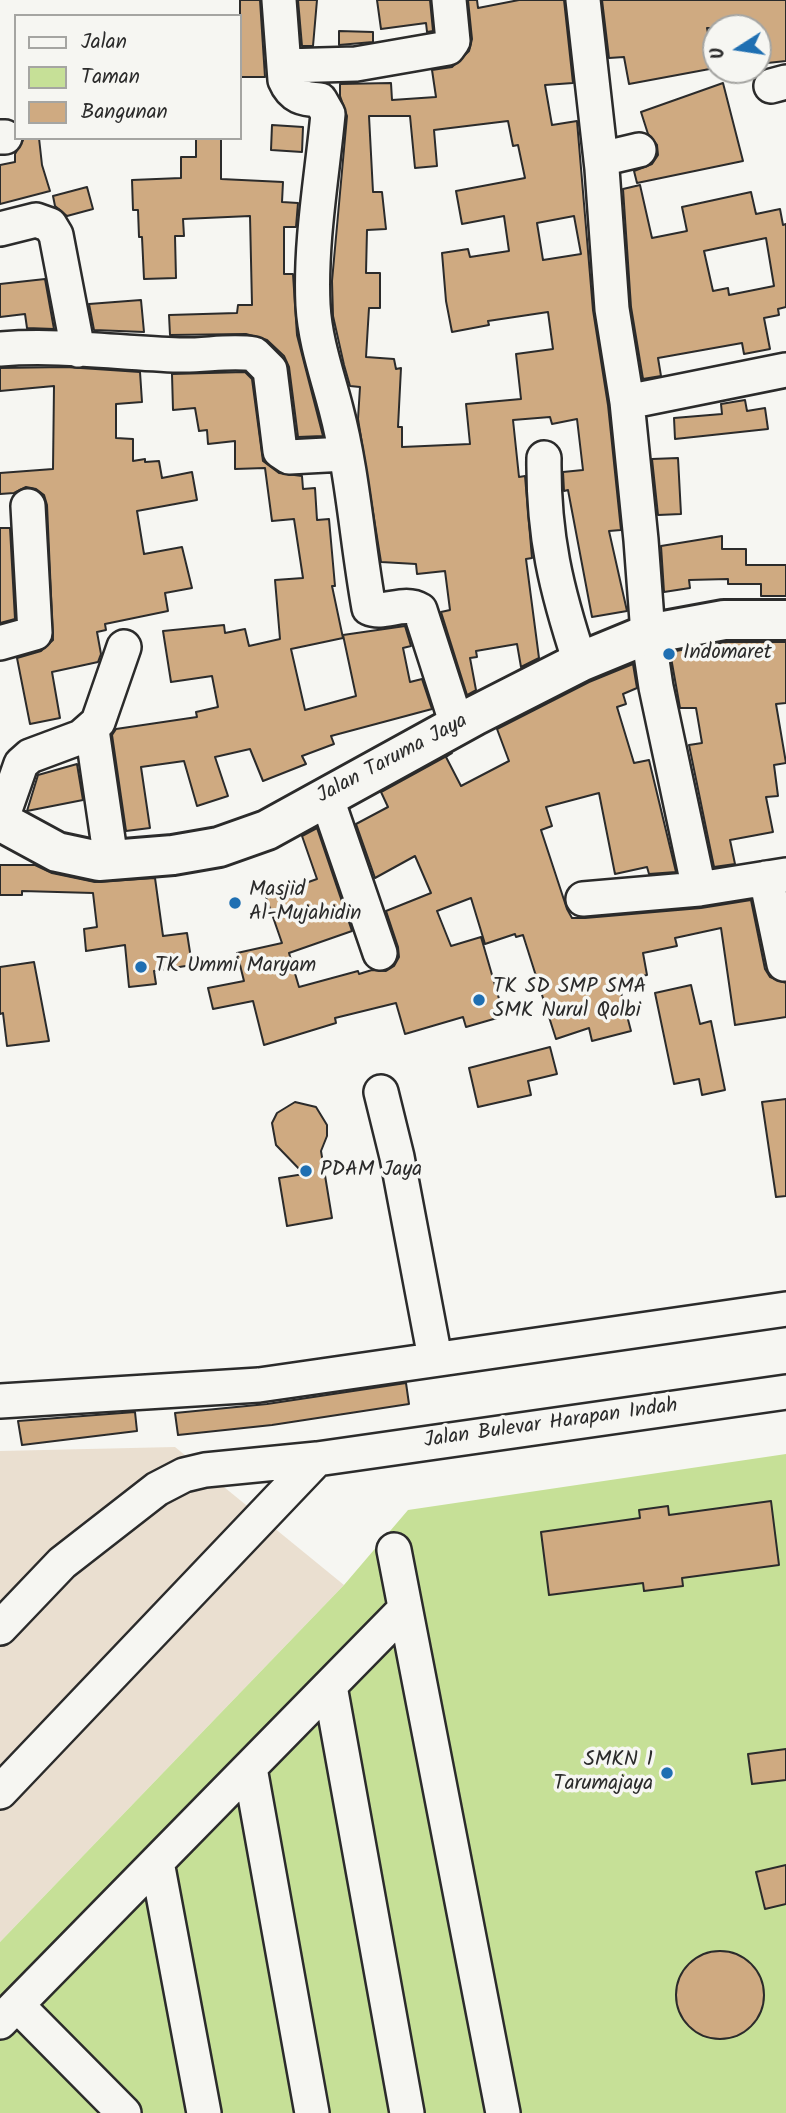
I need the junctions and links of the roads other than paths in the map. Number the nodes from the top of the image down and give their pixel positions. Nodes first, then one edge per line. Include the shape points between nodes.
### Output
1 (279, 0) edge
2 (449, 0) edge
3 (583, 0) edge
4 (284, 66) junction
5 (639, 150) dead end
6 (601, 159) junction
7 (0, 229) edge
8 (0, 348) edge
9 (78, 350) junction
10 (786, 370) edge
11 (627, 402) junction
12 (345, 454) junction
13 (544, 458) dead end
14 (28, 506) dead end
15 (786, 620) edge
16 (648, 634) junction
17 (0, 643) edge
18 (124, 647) dead end
19 (580, 662) junction
20 (457, 724) junction
21 (92, 730) junction
22 (326, 796) junction
23 (1, 821) edge
24 (111, 860) junction
25 (776, 876) edge
26 (699, 889) junction
27 (583, 899) dead end
28 (380, 953) dead end
29 (785, 964) edge
30 (381, 1092) dead end
31 (786, 1309) edge
32 (435, 1358) junction
33 (786, 1392) edge
34 (0, 1401) edge
35 (317, 1458) junction
36 (394, 1550) dead end
37 (405, 1609) junction
38 (0, 1628) edge
39 (330, 1686) junction
40 (250, 1768) junction
41 (0, 1792) edge
42 (157, 1862) junction
43 (8, 2014) edge
44 (124, 2113) edge
45 (204, 2113) edge
46 (312, 2113) edge
47 (407, 2113) edge
48 (503, 2113) edge

1 - 4 street
2 - 4 street via 453,41 448,48 356,64
3 - 6 street
4 - 12 street via 289,89 301,99 320,100 328,114 313,309
5 - 6 street
6 - 11 street via 612,309
7 - 9 street via 36,220 50,225 56,235
8 - 9 street
9 - 12 street via 254,354 270,370 280,451 289,457
10 - 11 street
11 - 16 street
12 - 20 street via 369,608 411,606 420,610
13 - 19 street via 543,510 550,562
14 - 17 street via 35,633
15 - 16 main road, Jalan Taruma Jaya via 724,620
16 - 19 main road, Jalan Taruma Jaya
16 - 26 street
18 - 21 street
19 - 20 main road, Jalan Taruma Jaya
20 - 22 main road, Jalan Taruma Jaya
21 - 23 street via 21,764
21 - 24 street
22 - 24 main road, Jalan Taruma Jaya via 267,830 237,841 173,855
22 - 28 street
23 - 24 main road, Jalan Taruma Jaya via 57,852 77,859
25 - 26 street
25 - 29 street
26 - 27 street
30 - 32 street
31 - 32 street
32 - 34 street via 259,1385
33 - 35 street, Jalan Bulevar Harapan Indah
35 - 38 street, Jalan Bulevar Harapan Indah via 205,1469 156,1489 62,1563
35 - 41 street
36 - 37 street
37 - 39 street
37 - 48 street
39 - 40 street
39 - 47 street
40 - 42 street
40 - 46 street
42 - 43 street
42 - 45 street
43 - 44 street

